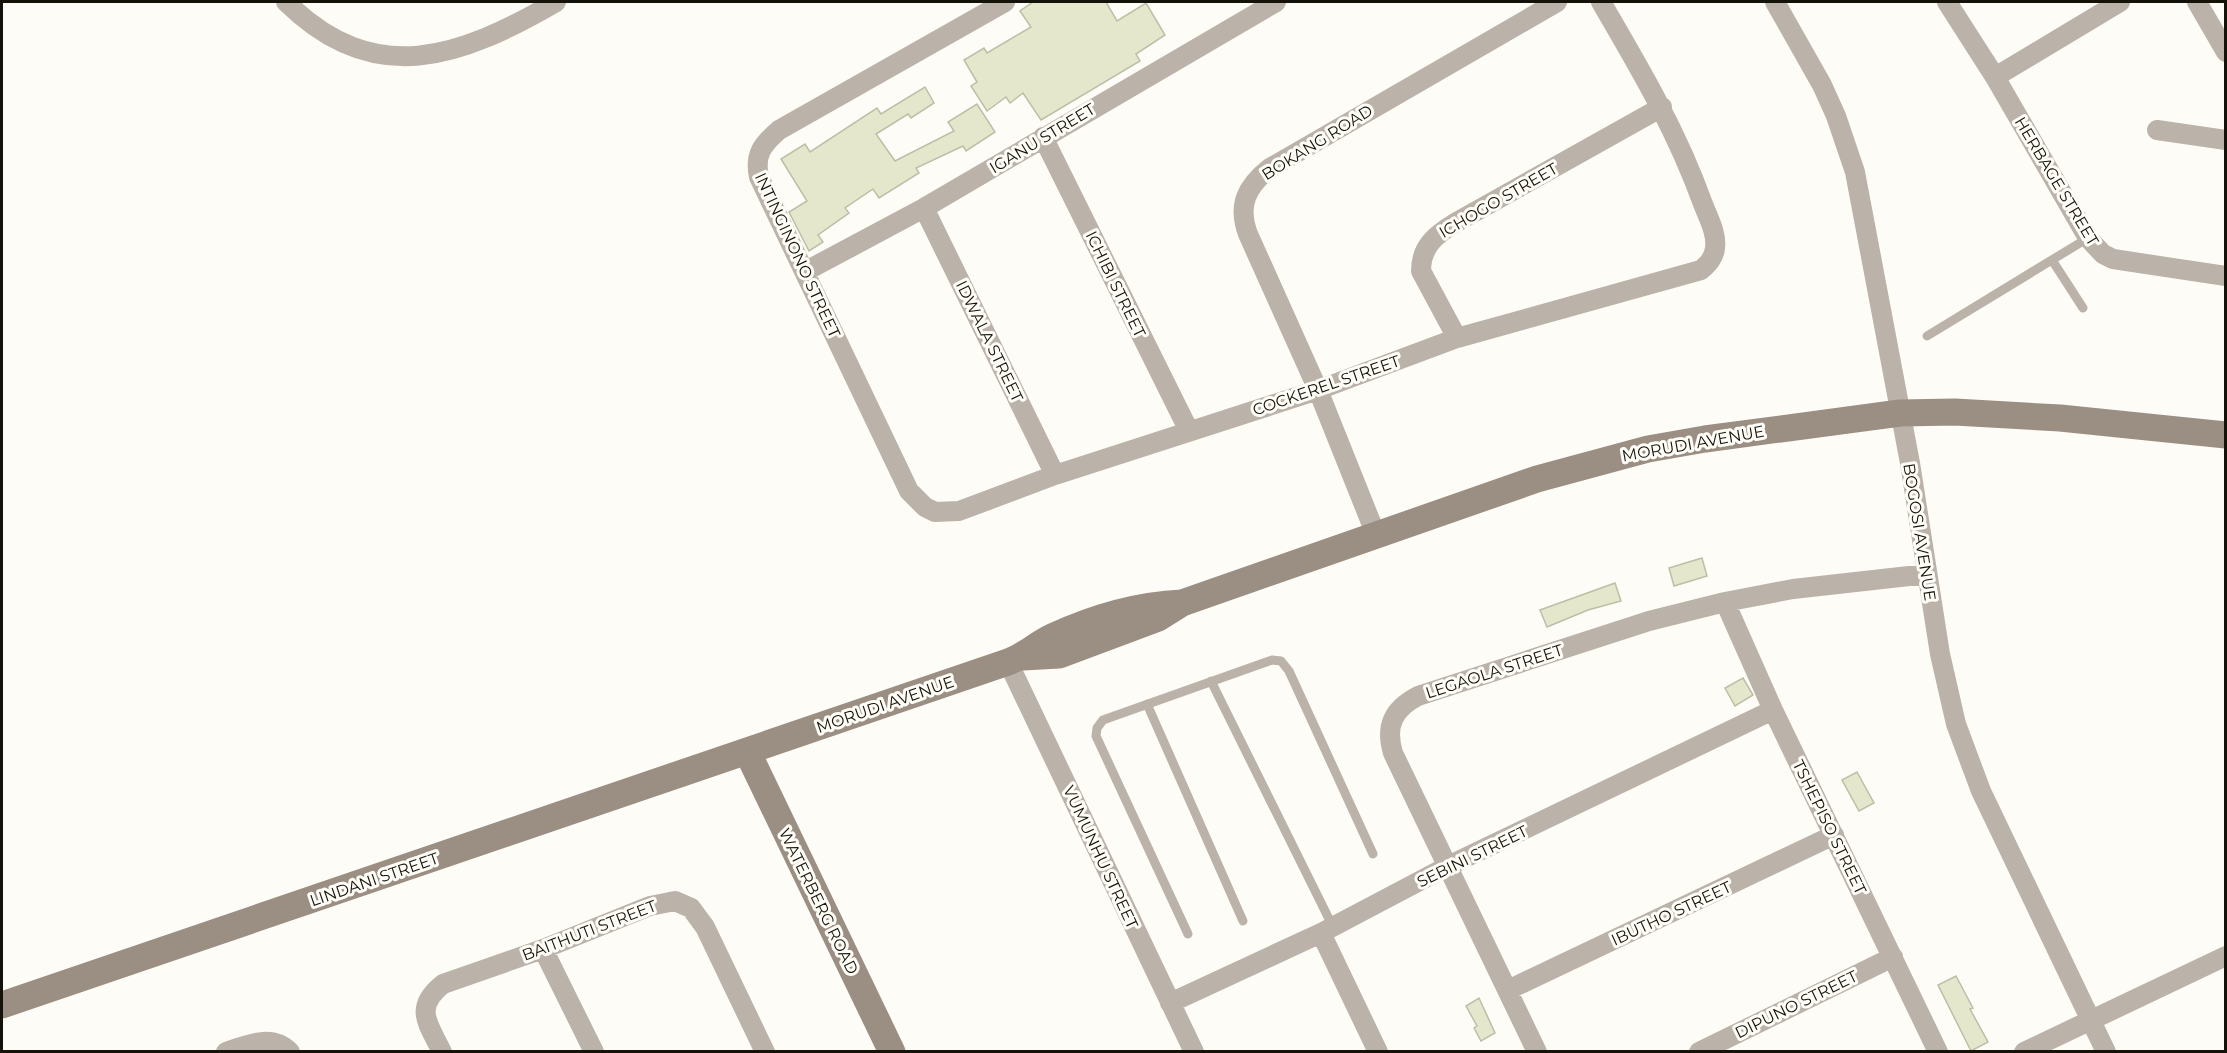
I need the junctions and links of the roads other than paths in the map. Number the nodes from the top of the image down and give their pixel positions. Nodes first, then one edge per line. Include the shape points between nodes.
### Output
1 (286, 2) edge
2 (556, 2) edge
3 (1005, 2) edge
4 (1276, 2) edge
5 (1557, 2) edge
6 (1600, 2) edge
7 (1775, 2) edge
8 (1947, 2) edge
9 (2120, 2) edge
10 (2197, 2) edge
11 (2226, 52) edge
12 (1995, 77) junction
13 (1662, 107) junction
14 (2157, 130) dead end
15 (1043, 137) junction
16 (2226, 140) edge
17 (924, 208) junction
18 (2088, 238) junction
19 (2052, 260) junction
20 (806, 271) junction
21 (2226, 276) edge
22 (2083, 308) dead end
23 (1926, 336) dead end
24 (1457, 338) junction
25 (1318, 390) junction
26 (1899, 413) junction
27 (1189, 431) junction
28 (2226, 435) edge
29 (1055, 475) junction
30 (935, 512) joint
31 (1376, 535) junction
32 (1927, 574) junction
33 (1725, 602) junction
34 (1016, 659) junction
35 (1211, 681) junction
36 (1147, 704) junction
37 (1773, 710) junction
38 (747, 751) junction
39 (1834, 835) junction
40 (1373, 854) dead end
41 (1448, 867) junction
42 (1243, 921) dead end
43 (1327, 930) junction
44 (1188, 934) dead end
45 (543, 949) junction
46 (2226, 956) edge
47 (1893, 957) junction
48 (1508, 990) junction
49 (1170, 1003) junction
50 (2, 1005) edge
51 (2091, 1020) junction
52 (226, 1052) edge
53 (290, 1052) edge
54 (442, 1052) edge
55 (594, 1052) edge
56 (765, 1052) edge
57 (892, 1052) edge
58 (1194, 1052) edge
59 (1378, 1052) edge
60 (1537, 1052) edge
61 (1699, 1052) edge
62 (1938, 1052) edge
63 (2024, 1052) edge
64 (2106, 1052) edge

1 - 2 street via 326,35 379,55 416,57 449,52 483,40
3 - 20 street, INTINGINONO STREET via 779,130 762,147 758,156 759,177
4 - 15 street, IGANU STREET
5 - 25 street, BOKANG ROAD via 1270,168 1249,188 1243,202 1244,223
6 - 13 street
7 - 26 street, BOGOSI AVENUE via 1822,85 1855,172
8 - 12 street, HERBAGE STREET
9 - 12 street
10 - 11 street
12 - 18 street, HERBAGE STREET
13 - 24 street, ICHOGO STREET via 1455,223 1430,241 1421,260 1421,271
13 - 24 street, COCKEREL STREET via 1710,223 1716,246 1709,263 1691,275
14 - 16 street
15 - 17 street, IGANU STREET
15 - 27 street, ICHIBI STREET
17 - 20 street, IGANU STREET
17 - 29 street, IDWALA STREET
18 - 19 lane
18 - 21 street, HERBAGE STREET via 2113,259
19 - 22 lane
19 - 23 lane
20 - 30 street, INTINGINONO STREET via 909,491
24 - 25 street, COCKEREL STREET
25 - 27 street, COCKEREL STREET
25 - 31 street, BOKANG ROAD
26 - 28 street, MORUDI AVENUE via 2014,414
26 - 31 street, MORUDI AVENUE via 1648,449 1537,479
26 - 32 street, BOGOSI AVENUE
27 - 29 street, COCKEREL STREET
29 - 30 street, COCKEREL STREET via 959,511
31 - 34 street, MORUDI AVENUE via 1182,603 1151,604 1100,619 1050,637
32 - 33 street, LEGAOLA STREET via 1793,589
32 - 51 street, BOGOSI AVENUE via 1947,689 1968,757
33 - 37 street, TSHEPISO STREET
33 - 41 street, LEGAOLA STREET via 1649,621 1418,696 1399,708 1392,718 1389,741
34 - 38 street, MORUDI AVENUE
34 - 49 street, VUMUNHU STREET
35 - 36 lane
35 - 40 lane via 1272,660 1281,661
35 - 43 lane
36 - 42 lane
36 - 44 lane via 1103,720 1096,736
37 - 39 street, TSHEPISO STREET
37 - 41 street, SEBINI STREET
38 - 50 street, LINDANI STREET
38 - 57 street, WATERBERG ROAD
39 - 47 street, TSHEPISO STREET
39 - 48 street, IBUTHO STREET
41 - 43 street, SEBINI STREET
41 - 48 street, LEGAOLA STREET
43 - 49 street, SEBINI STREET
43 - 59 street
45 - 54 street, BAITHUTI STREET via 443,984 432,994 424,1007 426,1019
45 - 55 street
45 - 56 street, BAITHUTI STREET via 650,906 675,901 684,904 705,927
46 - 51 street
47 - 61 street, DIPUNO STREET
47 - 62 street, TSHEPISO STREET
48 - 60 street, LEGAOLA STREET
49 - 58 street, VUMUNHU STREET
51 - 63 street
51 - 64 street, BOGOSI AVENUE
52 - 53 street via 266,1042 277,1042

